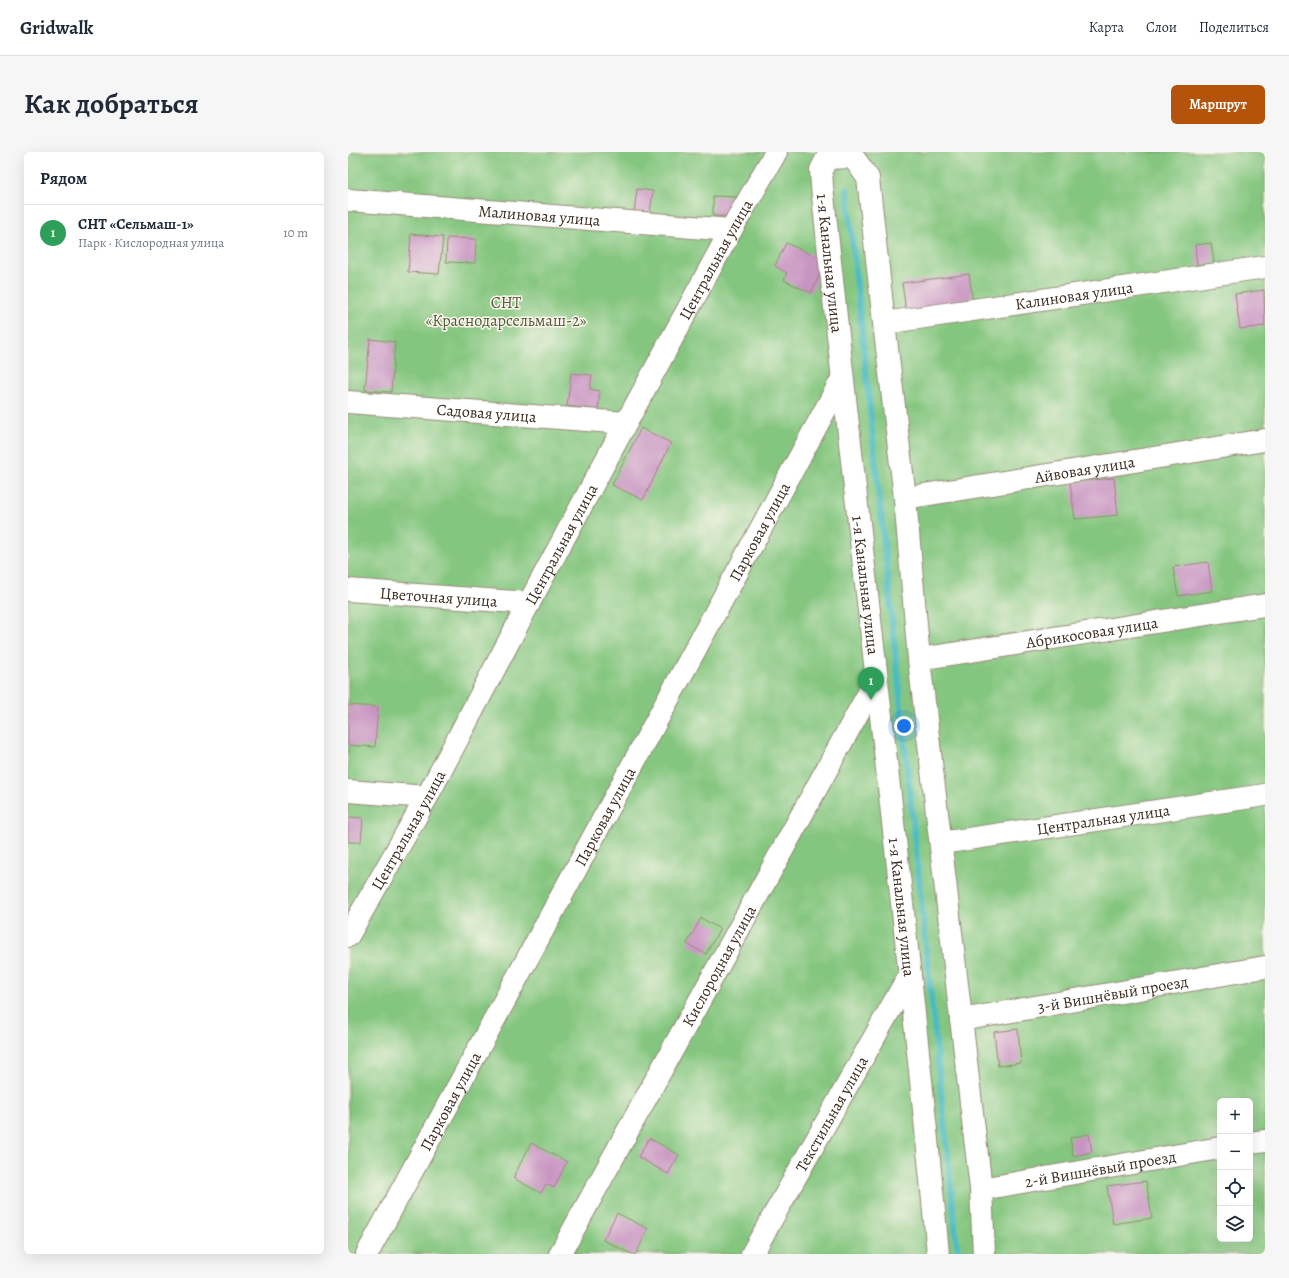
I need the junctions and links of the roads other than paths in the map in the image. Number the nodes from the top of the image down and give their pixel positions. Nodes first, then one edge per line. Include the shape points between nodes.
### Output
1 (776, 152) edge
2 (854, 154) edge
3 (824, 155) edge
4 (348, 200) edge
5 (731, 230) junction
6 (1265, 267) edge
7 (884, 323) junction
8 (842, 380) junction
9 (348, 402) edge
10 (626, 423) junction
11 (1265, 440) edge
12 (905, 498) junction
13 (348, 590) edge
14 (529, 603) junction
15 (1265, 605) edge
16 (919, 659) junction
17 (877, 678) junction
18 (348, 791) edge
19 (1265, 795) edge
20 (427, 796) junction
21 (941, 843) junction
22 (348, 936) edge
23 (1265, 967) edge
24 (910, 974) junction
25 (961, 1020) junction
26 (1265, 1141) edge
27 (1253, 1143) edge
28 (1217, 1149) edge
29 (980, 1189) junction
30 (367, 1254) edge
31 (560, 1254) edge
32 (752, 1254) edge
33 (938, 1254) edge
34 (984, 1254) edge

1 - 5 street, Центральная улица
2 - 3 street, 1-я Канальная улица
2 - 7 street via 868,178
3 - 8 street, 1-я Канальная улица via 821,170 822,186
4 - 5 street, Малиновая улица
5 - 10 street, Центральная улица
6 - 7 street, Калиновая улица
7 - 12 street
8 - 17 street, 1-я Канальная улица
8 - 30 street, Парковая улица
9 - 10 street, Садовая улица
10 - 14 street, Центральная улица
11 - 12 street, Айвовая улица
12 - 16 street
13 - 14 street, Цветочная улица
14 - 20 street, Центральная улица
15 - 16 street, Абрикосовая улица
16 - 21 street
17 - 24 street, 1-я Канальная улица
17 - 31 street, Кислородная улица
18 - 20 street
19 - 21 street, Центральная улица
20 - 22 street, Центральная улица
21 - 25 street
23 - 25 street, 3-й Вишнёвый проезд
24 - 32 street, Текстильная улица
24 - 33 street, 1-я Канальная улица
25 - 29 street
26 - 27 street
28 - 29 street, 2-й Вишнёвый проезд
29 - 34 street

